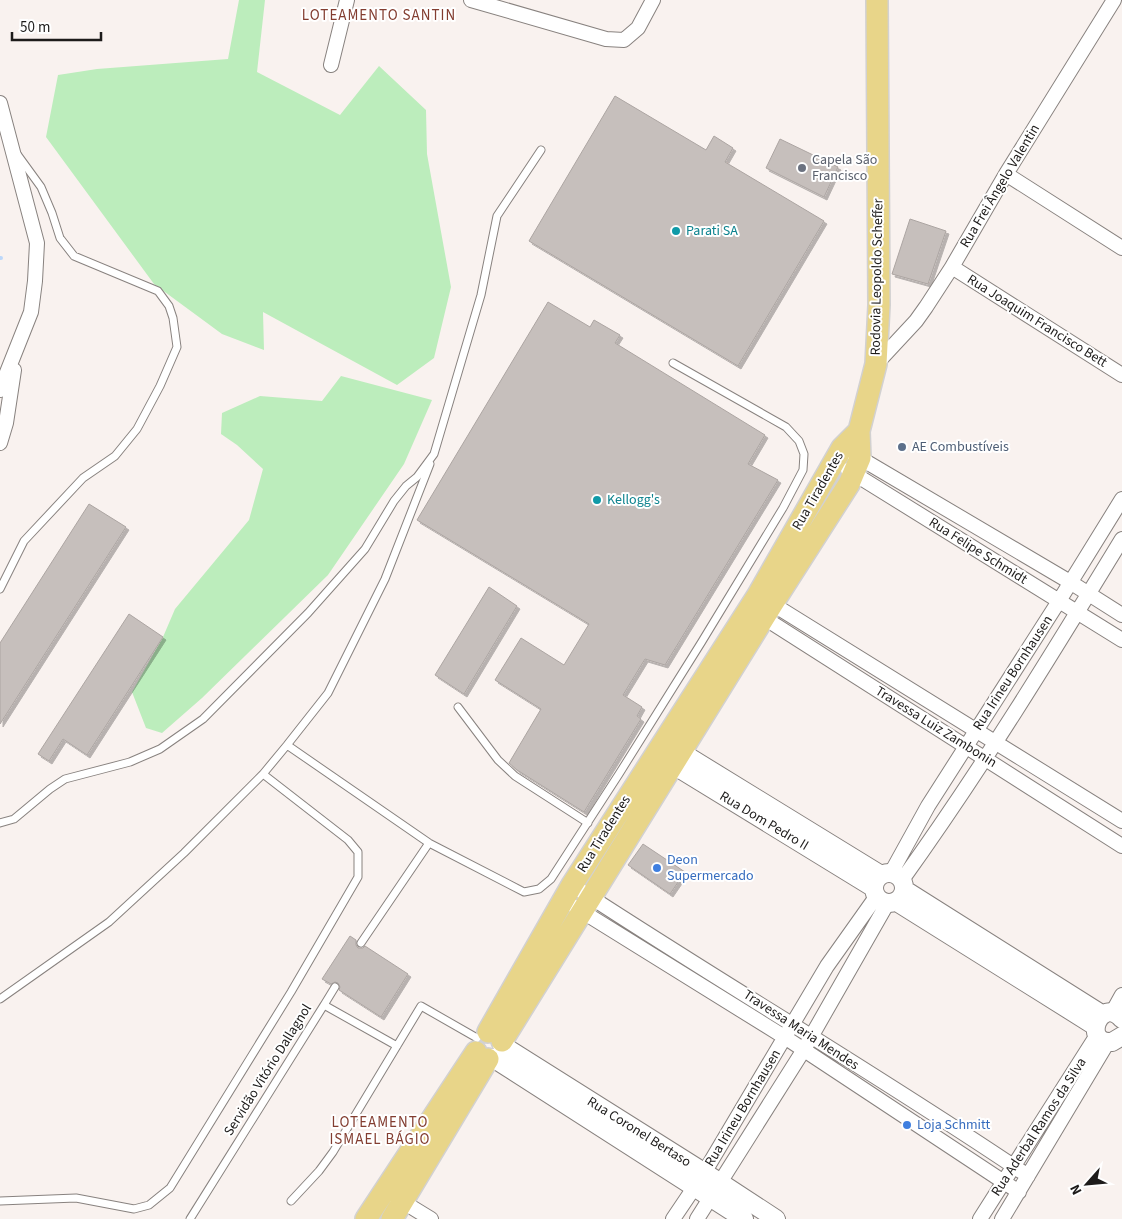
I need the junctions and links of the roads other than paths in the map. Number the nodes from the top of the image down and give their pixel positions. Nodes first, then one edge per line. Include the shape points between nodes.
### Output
1 (347, 0) edge
2 (471, 0) edge
3 (653, 0) edge
4 (877, 0) edge
5 (1114, 0) edge
6 (331, 65) dead end
7 (0, 103) edge
8 (13, 150) junction
9 (541, 150) dead end
10 (1006, 174) junction
11 (1122, 248) edge
12 (952, 267) junction
13 (18, 347) junction
14 (673, 363) dead end
15 (876, 364) junction
16 (1122, 376) edge
17 (0, 390) edge
18 (859, 431) joint
19 (0, 443) edge
20 (434, 454) junction
21 (847, 460) junction
22 (1122, 498) edge
23 (1122, 538) edge
24 (1008, 546) junction
25 (998, 564) junction
26 (1070, 582) junction
27 (0, 589) edge
28 (1088, 594) junction
29 (1059, 601) junction
30 (761, 606) junction
31 (1077, 612) junction
32 (1122, 616) edge
33 (1122, 640) edge
34 (846, 649) junction
35 (835, 664) junction
36 (1010, 676) junction
37 (1029, 688) junction
38 (458, 708) dead end
39 (976, 730) junction
40 (997, 742) junction
41 (287, 745) junction
42 (967, 746) junction
43 (668, 753) junction
44 (985, 758) junction
45 (263, 774) junction
46 (928, 806) junction
47 (947, 818) junction
48 (1120, 820) edge
49 (0, 823) edge
50 (588, 823) junction
51 (1108, 837) junction
52 (428, 843) junction
53 (1122, 846) edge
54 (889, 888) junction
55 (568, 892) junction
56 (586, 904) junction
57 (647, 934) junction
58 (361, 943) dead end
59 (641, 948) junction
60 (827, 966) junction
61 (846, 978) junction
62 (335, 987) dead end
63 (1122, 995) edge
64 (0, 999) edge
65 (324, 1005) junction
66 (793, 1024) junction
67 (1111, 1030) edge
68 (810, 1036) junction
69 (786, 1038) junction
70 (397, 1046) junction
71 (489, 1047) junction
72 (803, 1051) junction
73 (598, 1116) junction
74 (1013, 1166) junction
75 (704, 1173) junction
76 (1028, 1176) junction
77 (1004, 1182) junction
78 (722, 1183) junction
79 (694, 1188) junction
80 (384, 1191) junction
81 (1019, 1192) junction
82 (711, 1198) junction
83 (0, 1201) edge
84 (291, 1201) dead end
85 (397, 1210) edge
86 (190, 1219) edge
87 (366, 1219) edge
88 (431, 1219) edge
89 (673, 1219) edge
90 (698, 1219) edge
91 (744, 1219) edge
92 (776, 1219) edge
93 (980, 1219) edge
94 (1002, 1219) edge

1 - 6 street
2 - 3 street via 606,40 624,40 638,28
4 - 15 main road, Rodovia Leopoldo Scheffer via 879,305
5 - 10 street, Rua Frei Ângelo Valentin
7 - 8 street
8 - 13 street via 37,243 31,312
8 - 27 lane via 41,188 60,238 74,256 158,291 174,318 177,347 137,429 115,456 83,478 24,541
9 - 20 lane via 497,216 481,295
10 - 11 street
10 - 12 street, Rua Frei Ângelo Valentin
12 - 15 street, Rua Frei Ângelo Valentin via 916,321
12 - 16 street, Rua Joaquim Francisco Bett
13 - 17 street
13 - 19 street
14 - 50 lane via 786,427 799,441 804,454 803,470 783,508
15 - 18 main road, Rodovia Leopoldo Scheffer
18 - 21 main road, Rua Tiradentes
20 - 41 lane via 385,579 328,694
20 - 49 lane via 394,501 365,550 203,719 160,749 130,762 65,779 14,818
21 - 24 street, Rua Felipe Schmidt
21 - 25 street, Rua Felipe Schmidt
21 - 30 main road, Rua Tiradentes
22 - 26 street, Rua Irineu Bornhausen
23 - 28 street, Rua Irineu Bornhausen
24 - 25 street
24 - 26 street, Rua Felipe Schmidt
25 - 29 street, Rua Felipe Schmidt
26 - 28 street, Rua Felipe Schmidt
26 - 29 street, Rua Irineu Bornhausen
28 - 31 street, Rua Irineu Bornhausen
28 - 32 street, Rua Felipe Schmidt
29 - 31 street, Rua Felipe Schmidt
29 - 36 street, Rua Irineu Bornhausen
30 - 34 street, Travessa Luiz Zambonin
30 - 35 street, Travessa Luiz Zambonin
30 - 43 main road, Rua Tiradentes
31 - 33 street, Rua Felipe Schmidt
31 - 37 street, Rua Irineu Bornhausen
34 - 35 street
34 - 39 street, Travessa Luiz Zambonin
35 - 42 street, Travessa Luiz Zambonin
36 - 37 street
36 - 39 street, Rua Irineu Bornhausen
37 - 40 street, Rua Irineu Bornhausen
38 - 50 lane via 498,760 515,776
39 - 40 street, Travessa Luiz Zambonin
39 - 42 street, Rua Irineu Bornhausen
40 - 44 street, Rua Irineu Bornhausen
40 - 48 street, Travessa Luiz Zambonin
41 - 45 lane
41 - 52 lane
42 - 44 street, Travessa Luiz Zambonin
42 - 46 street, Rua Irineu Bornhausen
43 - 54 street, Rua Dom Pedro II
43 - 55 main road, Rua Tiradentes
43 - 56 main road, Rua Tiradentes
44 - 47 street, Rua Irineu Bornhausen
44 - 51 street, Travessa Luiz Zambonin
45 - 64 lane via 109,922
45 - 83 lane via 348,840 358,852 358,877 170,1188 149,1205 134,1209 76,1198
46 - 47 street
46 - 54 street, Rua Irineu Bornhausen
47 - 54 street, Rua Irineu Bornhausen
48 - 51 street
50 - 52 lane via 551,879 539,889 524,892
51 - 53 street, Travessa Luiz Zambonin
52 - 58 lane
54 - 60 street, Rua Irineu Bornhausen
54 - 61 street, Rua Irineu Bornhausen
54 - 67 street, Rua Dom Pedro II
55 - 56 street, Travessa Maria Mendes
55 - 71 main road, Rua Tiradentes
56 - 57 street, Travessa Maria Mendes
56 - 59 street, Travessa Maria Mendes
56 - 71 main road, Rua Tiradentes
57 - 59 street
57 - 66 street, Travessa Maria Mendes
59 - 69 street, Travessa Maria Mendes
60 - 61 street
60 - 66 street, Rua Irineu Bornhausen
61 - 68 street, Rua Irineu Bornhausen
62 - 65 lane
63 - 67 street, Rua Aderbal Ramos da Silva
65 - 70 lane, Servidão Vitório Dallagnol
65 - 86 lane, Servidão Vitório Dallagnol
66 - 68 street, Travessa Maria Mendes
66 - 69 street, Rua Irineu Bornhausen
67 - 74 street, Rua Aderbal Ramos da Silva
67 - 76 street, Rua Aderbal Ramos da Silva
68 - 72 street, Rua Irineu Bornhausen
68 - 74 street, Travessa Maria Mendes
69 - 72 street, Travessa Maria Mendes
69 - 75 street, Rua Irineu Bornhausen
70 - 71 lane, Rua Coronel Bertaso via 421,1006
70 - 84 lane via 333,1152
71 - 73 street, Rua Coronel Bertaso
71 - 80 main road, Rua Tiradentes
71 - 85 main road, Rua Tiradentes
72 - 77 street, Travessa Maria Mendes
72 - 78 street, Rua Irineu Bornhausen
73 - 75 street, Rua Coronel Bertaso
73 - 79 street, Rua Coronel Bertaso
74 - 76 street, Travessa Maria Mendes
74 - 77 street, Rua Aderbal Ramos da Silva
75 - 78 street, Rua Coronel Bertaso
75 - 79 street, Rua Irineu Bornhausen
76 - 81 street, Rua Aderbal Ramos da Silva
77 - 81 street, Travessa Maria Mendes
77 - 93 street, Rua Aderbal Ramos da Silva
78 - 82 street, Rua Irineu Bornhausen
78 - 92 street, Rua Coronel Bertaso
79 - 82 street, Rua Coronel Bertaso
79 - 89 street, Rua Irineu Bornhausen
80 - 85 street
80 - 87 main road, Rua Tiradentes
81 - 94 street, Rua Aderbal Ramos da Silva
82 - 90 street, Rua Irineu Bornhausen
82 - 91 street, Rua Coronel Bertaso
85 - 88 street

